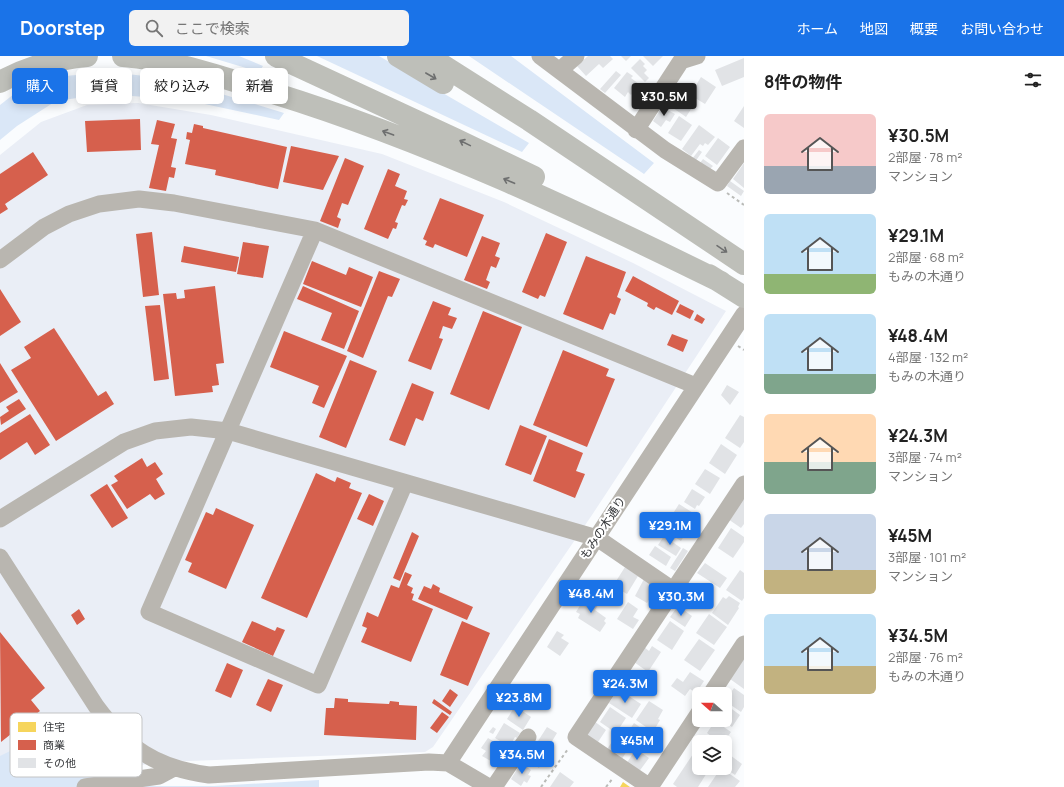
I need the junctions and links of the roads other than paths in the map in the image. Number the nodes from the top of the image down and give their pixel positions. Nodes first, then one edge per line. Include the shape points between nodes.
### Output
1 (87, 56) edge
2 (123, 56) edge
3 (276, 56) edge
4 (398, 56) edge
5 (428, 56) edge
6 (540, 56) edge
7 (576, 56) edge
8 (697, 56) edge
9 (680, 59) edge
10 (560, 70) junction
11 (0, 82) edge
12 (636, 130) junction
13 (744, 148) edge
14 (315, 230) junction
15 (700, 235) junction
16 (0, 260) edge
17 (744, 264) edge
18 (721, 282) junction
19 (744, 297) edge
20 (744, 314) edge
21 (696, 386) junction
22 (228, 431) junction
23 (405, 483) junction
24 (744, 484) edge
25 (0, 519) edge
26 (597, 538) junction
27 (0, 557) edge
28 (673, 590) junction
29 (744, 644) edge
30 (716, 687) edge
31 (101, 713) edge
32 (692, 724) edge
33 (528, 737) dead end
34 (142, 753) edge
35 (448, 763) junction
36 (174, 768) junction
37 (85, 787) edge
38 (489, 787) edge
39 (494, 787) edge
40 (650, 787) edge

1 - 11 highway via 43,64
18 -> 2 highway via 530,190 442,153 319,107 231,80 164,62
18 -> 3 highway via 622,222 547,183
4 -> 15 highway
5 - 15 highway
6 - 10 street
7 - 10 street
8 - 9 street
9 - 12 street
10 - 12 street
12 - 13 street via 718,183
14 - 16 street via 174,203 139,199 99,204 69,214 44,227
14 - 21 street
14 - 22 street
15 -> 17 highway
18 - 19 highway
20 - 21 street, もみの木通り via 733,341
21 - 26 street, もみの木通り
22 - 23 street
22 - 23 street via 149,612 318,685
22 - 25 street via 191,427 155,431 124,442
23 - 26 street
24 - 28 street
26 - 28 street
26 - 35 street, もみの木通り
27 - 31 street
28 - 40 street via 576,736
29 - 30 street
32 - 40 street
33 - 39 street
34 - 36 street
35 - 36 street via 209,775
35 - 38 street
36 - 37 street via 159,776

